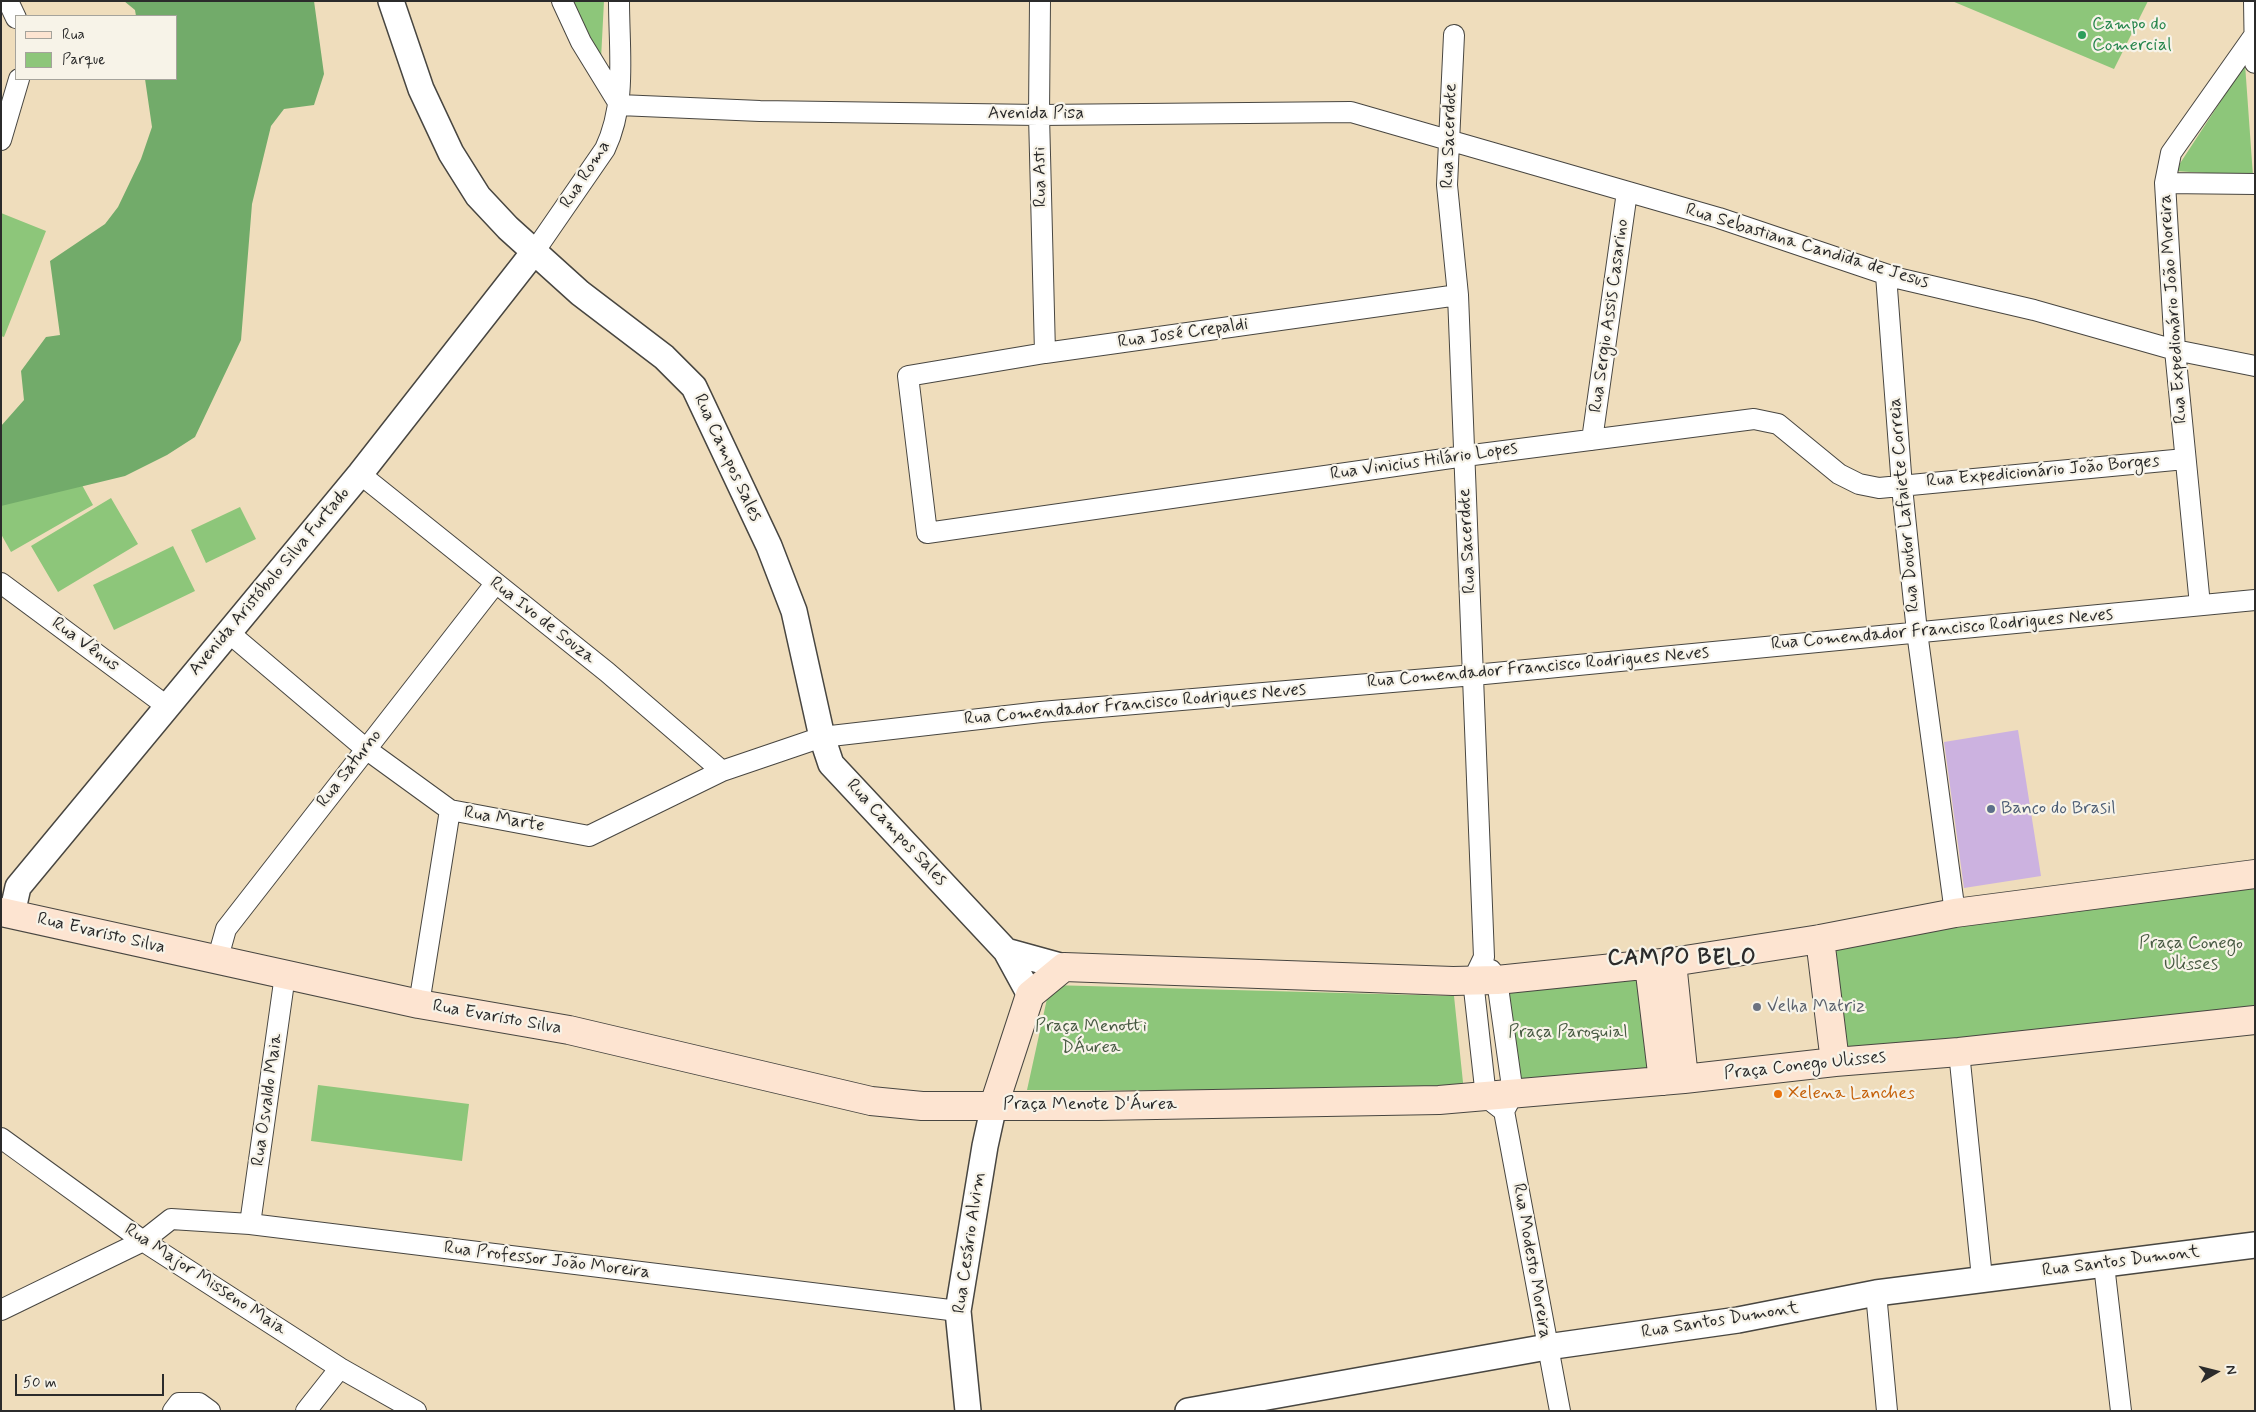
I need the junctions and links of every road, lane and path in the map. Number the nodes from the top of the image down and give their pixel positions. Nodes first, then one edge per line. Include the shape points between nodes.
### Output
1 (8, 1) edge
2 (391, 1) edge
3 (562, 1) edge
4 (619, 1) edge
5 (1040, 1) edge
6 (2254, 1) edge
7 (15, 17) edge
8 (15, 19) edge
9 (1, 26) edge
10 (1454, 35) dead end
11 (2249, 62) edge
12 (19, 80) edge
13 (620, 105) junction
14 (1039, 115) junction
15 (1, 140) edge
16 (1448, 140) junction
17 (2165, 183) junction
18 (2255, 184) edge
19 (1627, 192) junction
20 (534, 252) junction
21 (1886, 275) junction
22 (1458, 295) junction
23 (2175, 350) junction
24 (1045, 353) junction
25 (2255, 366) edge
26 (1592, 440) junction
27 (1465, 456) junction
28 (2185, 459) junction
29 (360, 474) junction
30 (1902, 487) junction
31 (926, 534) joint
32 (495, 584) junction
33 (4, 592) edge
34 (2255, 600) edge
35 (2200, 605) junction
36 (228, 632) junction
37 (1917, 632) junction
38 (1474, 675) junction
39 (168, 707) junction
40 (822, 737) junction
41 (366, 749) junction
42 (722, 771) junction
43 (450, 810) junction
44 (2255, 874) edge
45 (7, 913) edge
46 (1955, 913) junction
47 (1830, 937) junction
48 (1006, 951) junction
49 (217, 961) junction
50 (1660, 963) junction
51 (1064, 967) junction
52 (1485, 973) junction
53 (286, 975) junction
54 (1030, 995) junction
55 (419, 1004) junction
56 (2255, 1020) edge
57 (1959, 1052) junction
58 (1835, 1062) junction
59 (1674, 1080) junction
60 (1501, 1100) junction
61 (994, 1105) junction
62 (1, 1138) edge
63 (250, 1224) junction
64 (143, 1241) junction
65 (2255, 1245) edge
66 (2104, 1265) junction
67 (1982, 1278) junction
68 (1876, 1293) junction
69 (1, 1310) edge
70 (958, 1311) junction
71 (1547, 1347) junction
72 (340, 1368) junction
73 (173, 1411) edge
74 (210, 1411) edge
75 (306, 1411) edge
76 (416, 1411) edge
77 (968, 1411) edge
78 (1188, 1411) edge
79 (1560, 1411) edge
80 (1887, 1411) edge
81 (2121, 1411) edge

1 - 7 street
2 - 20 street, Rua Campos Sales via 421,89 450,153 478,196
3 - 13 street via 581,42
4 - 13 street, Rua Roma
5 - 14 street, Rua Asti
6 - 11 street, Rua Expedionário João Moreira
8 - 9 street
10 - 16 street, Rua Sacerdote
11 - 17 street, Rua Expedionário João Moreira via 2171,154
12 - 15 street
13 - 14 street, Avenida Pisa
13 - 20 street, Rua Roma via 605,149
14 - 16 street, Avenida Pisa via 1351,112
14 - 24 street, Rua Asti
16 - 19 street, Rua Sebastiana Candida de Jesus
16 - 22 street, Rua Sacerdote via 1447,185
17 - 18 street
17 - 23 street, Rua Expedionário João Moreira
19 - 21 street, Rua Sebastiana Candida de Jesus via 1719,218
19 - 26 street, Rua Sergio Assis Casarino
20 - 29 street, Avenida Aristóbolo Silva Furtado
20 - 40 street, Rua Campos Sales via 580,293 664,357 694,387 769,546 794,610
21 - 23 street, Rua Sebastiana Candida de Jesus via 2034,310
21 - 30 street, Rua Doutor Lafaiete Correia
22 - 24 street, Rua José Crepaldi
22 - 27 street, Rua Sacerdote
23 - 25 street, Rua Sebastiana Candida de Jesus
23 - 28 street, Rua Expedionário João Moreira
24 - 31 street, Rua José Crepaldi via 908,376
26 - 27 street, Rua Vinicius Hilário Lopes
26 - 30 street, Rua Vinicius Hilário Lopes via 1754,419 1778,424 1839,474 1859,484 1879,488
27 - 31 street, Rua Vinicius Hilário Lopes
27 - 38 street, Rua Sacerdote
28 - 30 street, Rua Expedicionário João Borges
28 - 35 street, Rua Expedionário João Moreira
29 - 32 street, Rua Ivo de Souza
29 - 36 street, Avenida Aristóbolo Silva Furtado
30 - 37 street, Rua Doutor Lafaiete Correia
32 - 41 street, Rua Saturno
32 - 42 street, Rua Ivo de Souza via 606,672
33 - 39 street, Rua Vênus
34 - 35 street, Rua Comendador Francisco Rodrigues Neves
35 - 37 street, Rua Comendador Francisco Rodrigues Neves
36 - 39 street, Avenida Aristóbolo Silva Furtado
36 - 41 street, Rua Marte
37 - 38 street, Rua Comendador Francisco Rodrigues Neves
37 - 46 street, Rua Doutor Lafaiete Correia
38 - 40 street, Rua Comendador Francisco Rodrigues Neves via 1041,712
38 - 52 street, Rua Sacerdote
39 - 45 street, Avenida Aristóbolo Silva Furtado via 18,888
40 - 42 street, Rua Marte
40 - 48 street, Rua Campos Sales via 831,764
41 - 43 street, Rua Marte
41 - 49 street, Rua Saturno via 226,929
42 - 43 street, Rua Marte via 589,836
43 - 55 street
44 - 46 main road
45 - 49 main road, Rua Evaristo Silva
46 - 47 main road
47 - 50 main road
47 - 58 main road
48 - 51 street
48 - 54 street, Rua Campos Sales
49 - 53 main road, Rua Evaristo Silva
50 - 52 main road
50 - 59 main road
51 - 52 main road
51 - 54 main road
52 - 60 street
52 - 60 street
53 - 55 main road, Rua Evaristo Silva
53 - 63 street, Rua Osvaldo Maia
54 - 61 main road, Praça Menote D'Áurea
55 - 61 main road, Rua Evaristo Silva via 568,1030 871,1101 922,1106
56 - 57 main road, Praça Conego Ulisses
57 - 58 main road, Praça Conego Ulisses
57 - 67 street
58 - 59 main road, Praça Conego Ulisses
59 - 60 main road, Praça Menote D'Áurea
60 - 61 main road, Praça Menote D'Áurea
60 - 71 street, Rua Modesto Moreira
61 - 70 street, Rua Cesário Alvim
62 - 64 street, Rua Major Misseno Maia
63 - 64 street, Rua Professor João Moreira via 171,1219
63 - 70 street, Rua Professor João Moreira
64 - 69 street, Rua Professor João Moreira
64 - 72 street, Rua Major Misseno Maia
65 - 66 street, Rua Santos Dumont
66 - 67 street, Rua Santos Dumont
66 - 81 street
67 - 68 street, Rua Santos Dumont
68 - 71 street, Rua Santos Dumont via 1738,1320
68 - 80 street
70 - 77 street, Rua Cesário Alvim
71 - 78 street, Rua Santos Dumont
71 - 79 street, Rua Modesto Moreira
72 - 75 street
72 - 76 street, Rua Major Misseno Maia
73 - 74 street via 179,1403 199,1403

